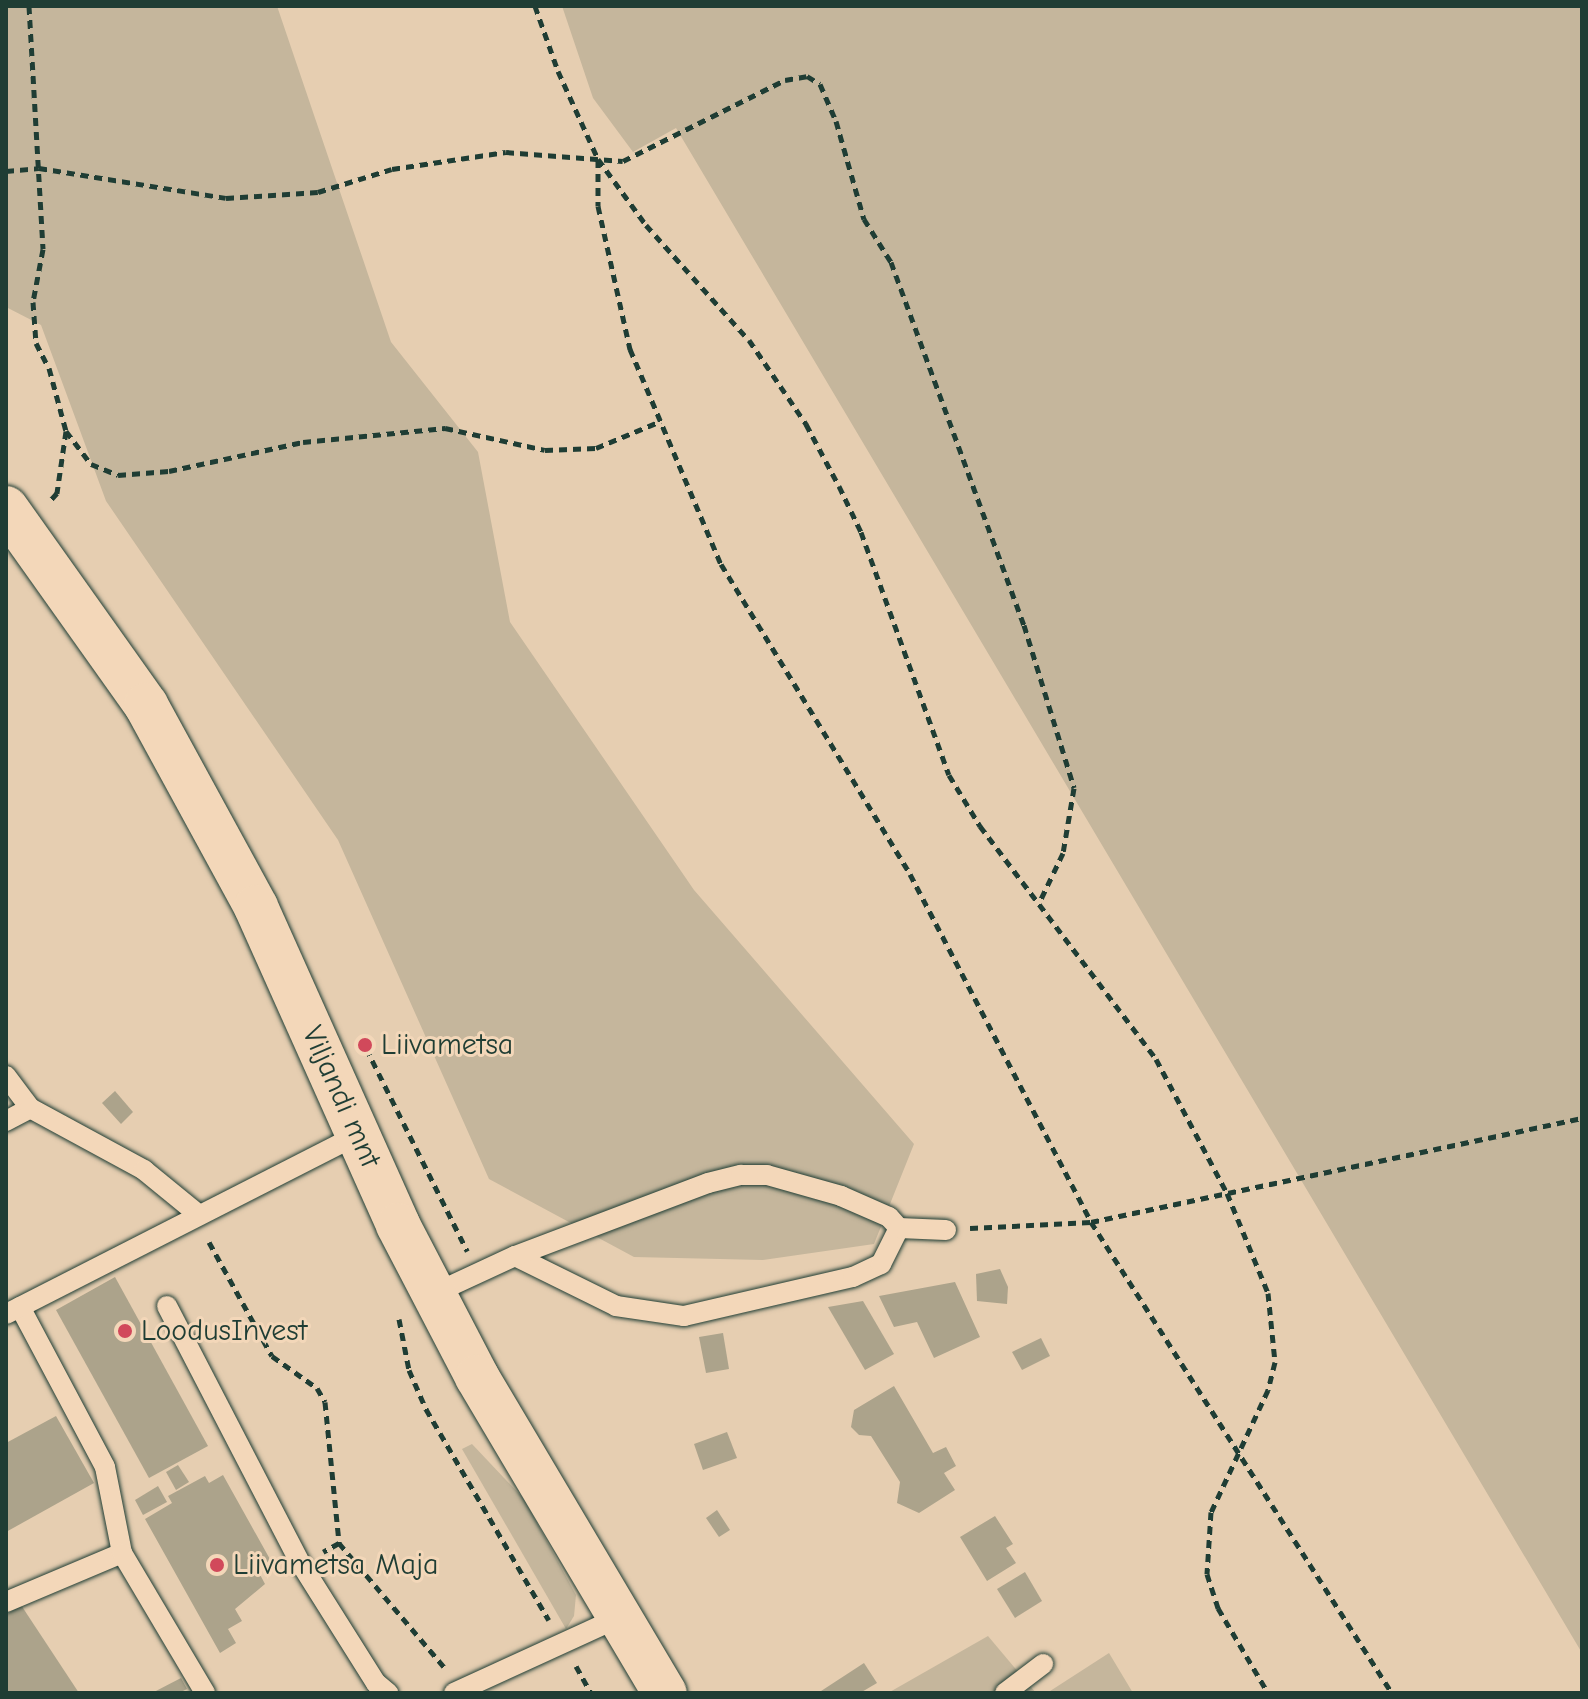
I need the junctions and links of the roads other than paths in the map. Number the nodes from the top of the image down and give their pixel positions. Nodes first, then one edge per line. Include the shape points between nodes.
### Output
1 (12, 527) edge
2 (6, 1076) edge
3 (30, 1108) junction
4 (6, 1121) edge
5 (357, 1135) junction
6 (199, 1215) junction
7 (899, 1228) junction
8 (946, 1230) road end
9 (515, 1256) junction
10 (433, 1294) junction
11 (167, 1306) dead end
12 (13, 1311) edge
13 (122, 1553) junction
14 (6, 1602) edge
15 (618, 1618) junction
16 (1043, 1664) dead end
17 (383, 1692) edge
18 (205, 1693) edge
19 (454, 1693) edge
20 (665, 1693) edge
21 (1005, 1693) edge

1 - 5 main road, Viljandi mnt via 146,705 256,907
2 - 3 lane
3 - 4 lane
3 - 6 lane via 144,1170
5 - 6 lane
5 - 10 main road, Viljandi mnt
6 - 12 lane
7 - 8 lane
7 - 9 lane via 889,1217 841,1196 767,1175 741,1175
7 - 9 lane via 881,1264 853,1277 684,1316 616,1306
9 - 10 lane
10 - 15 main road, Viljandi mnt
11 - 17 lane via 301,1564
12 - 13 lane via 105,1467
13 - 14 lane
13 - 18 lane
15 - 19 lane
15 - 20 main road, Viljandi mnt
16 - 21 lane

